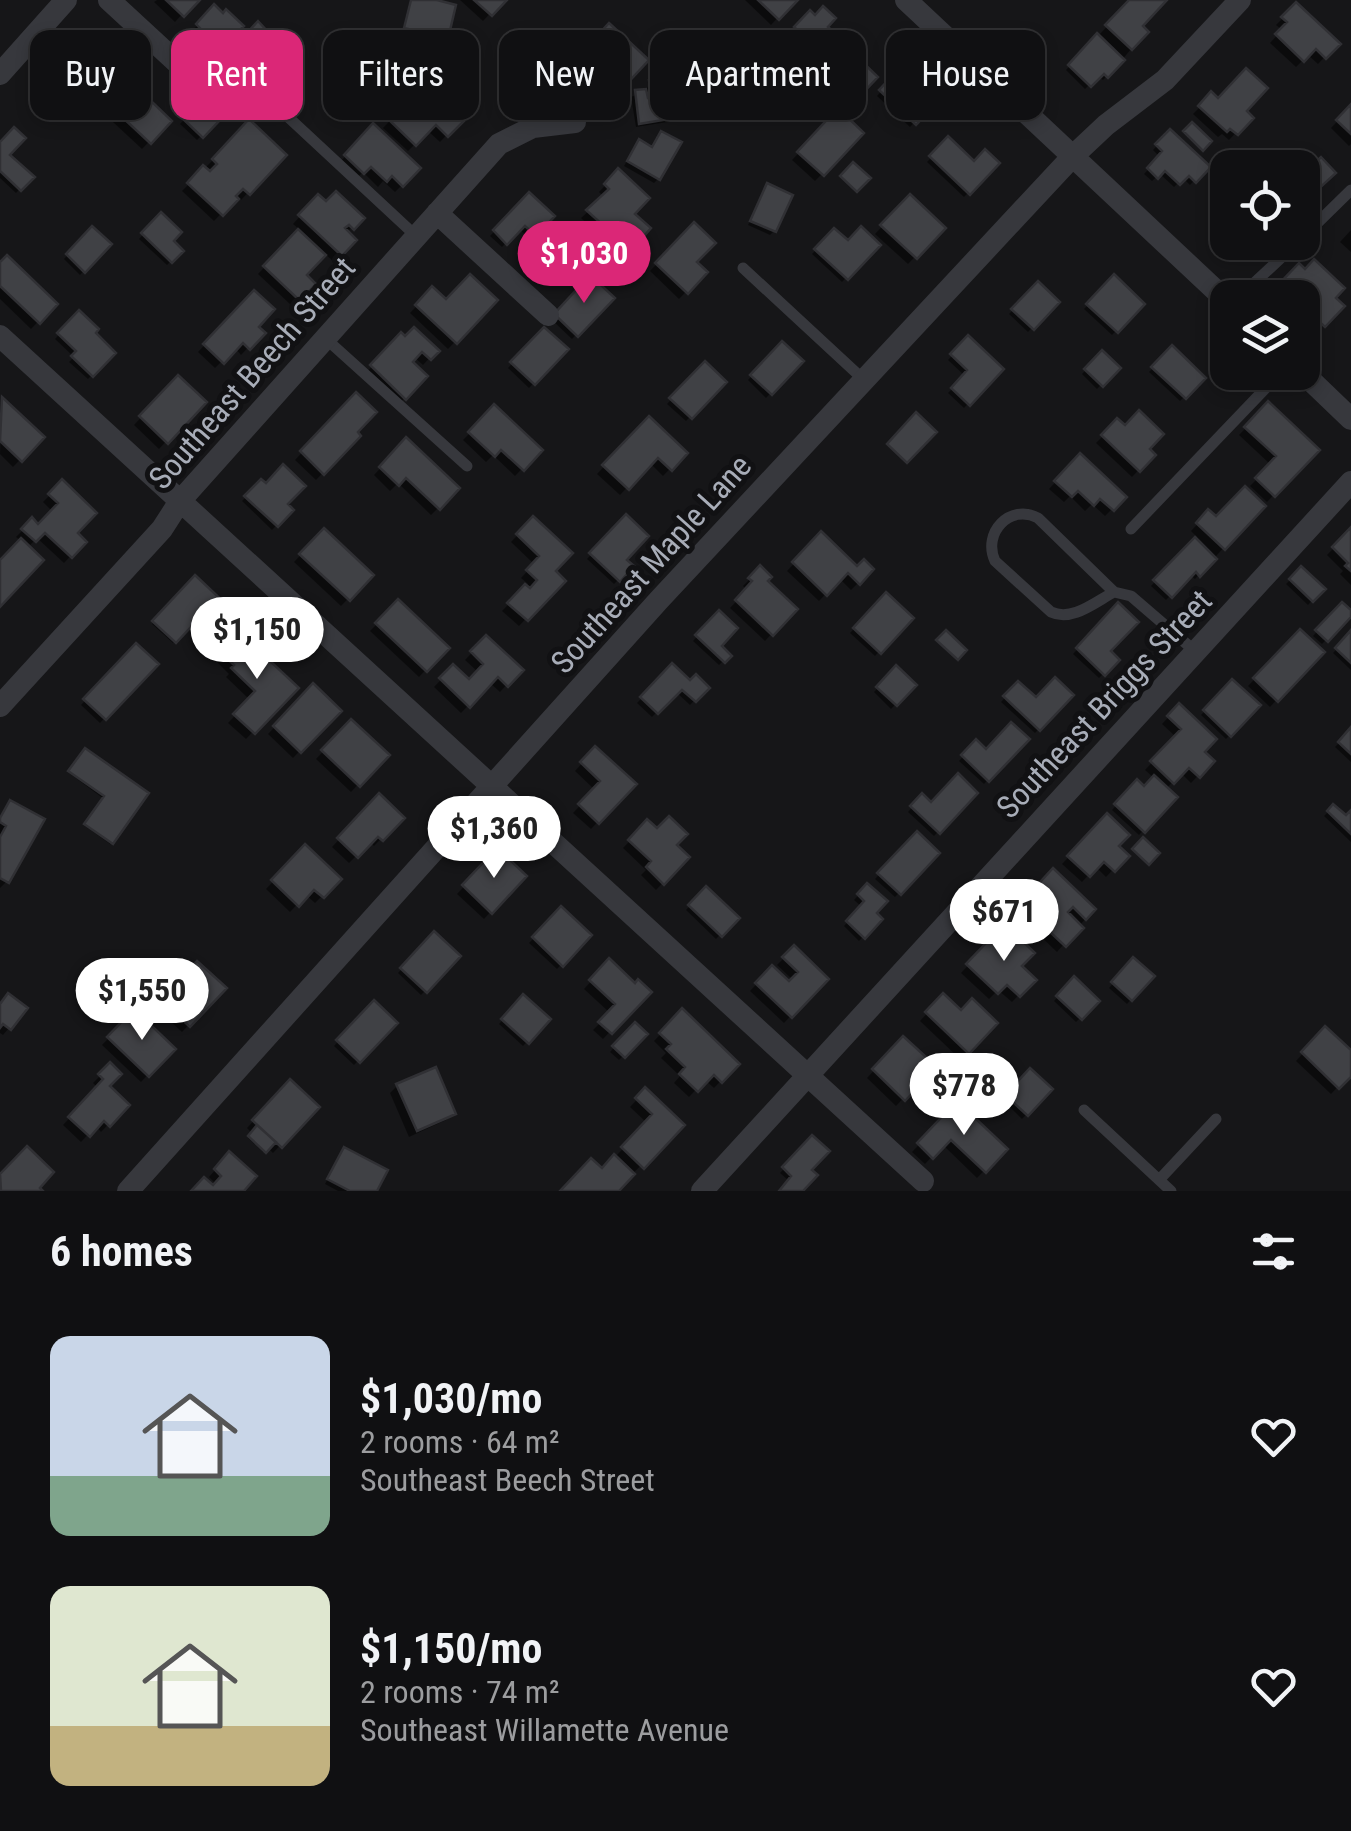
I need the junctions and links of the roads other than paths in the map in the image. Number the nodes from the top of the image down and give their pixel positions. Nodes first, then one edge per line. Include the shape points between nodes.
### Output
1 (66, 0) edge
2 (109, 0) edge
3 (906, 0) edge
4 (1240, 0) edge
5 (171, 57) edge
6 (0, 74) edge
7 (291, 120) edge
8 (575, 122) dead end
9 (1074, 156) junction
10 (1351, 190) edge
11 (437, 213) junction
12 (1320, 220) edge
13 (416, 236) junction
14 (1279, 260) edge
15 (743, 268) dead end
16 (1257, 280) edge
17 (1210, 285) edge
18 (548, 316) dead end
19 (0, 336) edge
20 (325, 338) junction
21 (864, 380) junction
22 (1320, 389) edge
23 (1264, 390) edge
24 (1351, 418) edge
25 (467, 466) dead end
26 (1351, 482) edge
27 (180, 500) junction
28 (1131, 529) dead end
29 (1114, 592) junction
30 (1196, 652) junction
31 (0, 706) edge
32 (494, 786) junction
33 (807, 1075) junction
34 (1084, 1110) dead end
35 (1216, 1119) dead end
36 (1159, 1180) junction
37 (923, 1181) dead end
38 (128, 1191) edge
39 (702, 1191) edge
40 (1171, 1191) edge

1 - 6 street
2 - 5 street
3 - 9 street
4 - 9 street, Southeast Maple Lane via 1165,80
7 - 13 lane
8 - 11 street, Southeast Beech Street via 533,127 499,144
9 - 17 street
9 - 21 street, Southeast Maple Lane
10 - 12 lane
11 - 13 street, Southeast Beech Street
11 - 18 street
13 - 20 street, Southeast Beech Street
14 - 16 lane
15 - 21 lane
19 - 27 street
20 - 25 lane
20 - 27 street, Southeast Beech Street
21 - 32 street, Southeast Maple Lane
22 - 24 street
23 - 28 lane
26 - 30 street, Southeast Briggs Street
27 - 31 street, Southeast Beech Street
27 - 32 street
29 - 29 lane via 1026,512 1003,521 993,535 994,560 1061,617
29 - 30 lane via 1131,596
30 - 33 street, Southeast Briggs Street
32 - 33 street
32 - 38 street, Southeast Maple Lane
33 - 37 street
33 - 39 street, Southeast Briggs Street
34 - 36 lane
35 - 36 lane
36 - 40 lane

